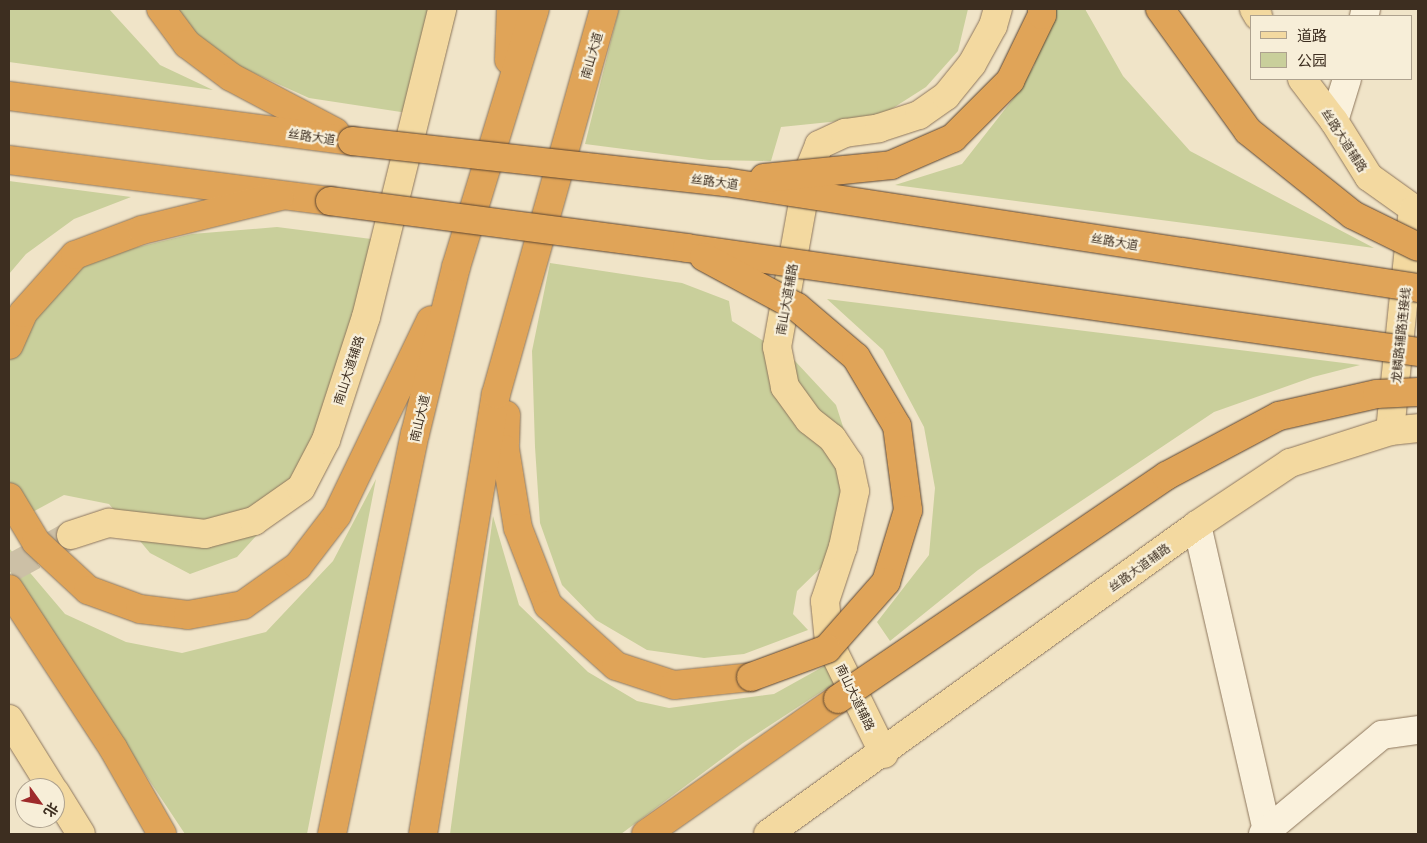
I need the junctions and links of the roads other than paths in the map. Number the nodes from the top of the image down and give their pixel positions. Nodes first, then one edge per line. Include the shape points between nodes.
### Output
1 (160, 9) edge
2 (442, 9) edge
3 (511, 9) edge
4 (535, 9) edge
5 (604, 9) edge
6 (615, 9) edge
7 (998, 9) edge
8 (1042, 9) edge
9 (1160, 9) edge
10 (1303, 80) edge
11 (1346, 80) edge
12 (582, 87) junction
13 (9, 96) edge
14 (506, 105) junction
15 (1334, 121) junction
16 (352, 141) junction
17 (9, 160) edge
18 (725, 182) junction
19 (280, 196) junction
20 (1416, 211) edge
21 (1418, 246) edge
22 (687, 248) junction
23 (456, 267) junction
24 (1418, 288) edge
25 (9, 345) edge
26 (507, 352) junction
27 (1418, 352) edge
28 (1418, 392) edge
29 (1418, 428) edge
30 (1390, 431) junction
31 (9, 497) edge
32 (1197, 525) junction
33 (71, 535) tunnel mouth
34 (9, 589) edge
35 (9, 719) edge
36 (1418, 730) edge
37 (884, 754) junction
38 (46, 778) edge
39 (65, 808) edge
40 (1266, 833) edge
41 (82, 834) edge
42 (162, 834) edge
43 (332, 834) edge
44 (423, 834) edge
45 (646, 834) edge
46 (768, 834) edge

1 - 16 highway via 187,44 231,77
2 - 33 main road, 南山大道辅路 via 366,317 326,440 301,488 254,521 205,534 109,523
3 - 14 highway
4 - 14 highway, 南山大道
5 - 12 highway, 南山大道
6 - 12 highway
7 - 37 main road, 南山大道辅路 via 993,26 972,64 946,96 919,115 879,128 845,133 820,145 809,170 777,347 785,387 809,420 832,438 849,463 855,491 843,547 825,601 829,642
8 - 18 highway, bridge via 1010,81 953,138 891,165
9 - 21 highway, bridge via 1248,131 1353,215
10 - 15 main road, 丝路大道辅路
11 - 15 street
12 - 26 highway, 南山大道
13 - 16 highway, 丝路大道
14 - 23 highway, 南山大道
15 - 20 main road, 丝路大道辅路 via 1369,177
16 - 18 highway, 丝路大道, bridge
17 - 19 highway
18 - 24 highway, 丝路大道, bridge
19 - 22 highway, bridge
19 - 25 highway via 142,230 74,255 23,314
20 - 30 main road, 龙鳞路辅路连接线
22 - 26 highway, bridge via 804,313 856,357 897,426 908,510 886,582 827,649 751,677 674,684 616,666 548,605 518,528 505,449
22 - 27 highway, bridge
23 - 31 highway via 337,515 298,566 243,604 188,615 140,609 88,590 36,542
23 - 43 highway, 南山大道 via 415,434
26 - 44 highway, 南山大道 via 496,394
28 - 45 highway, bridge via 1377,394 1270,421 1166,476
29 - 30 main road, 丝路大道辅路
30 - 32 main road, 丝路大道辅路 via 1290,463
32 - 37 main road, 丝路大道辅路
32 - 40 street
34 - 42 highway via 113,748
35 - 38 main road
36 - 40 street via 1382,734
37 - 46 main road
39 - 41 main road

